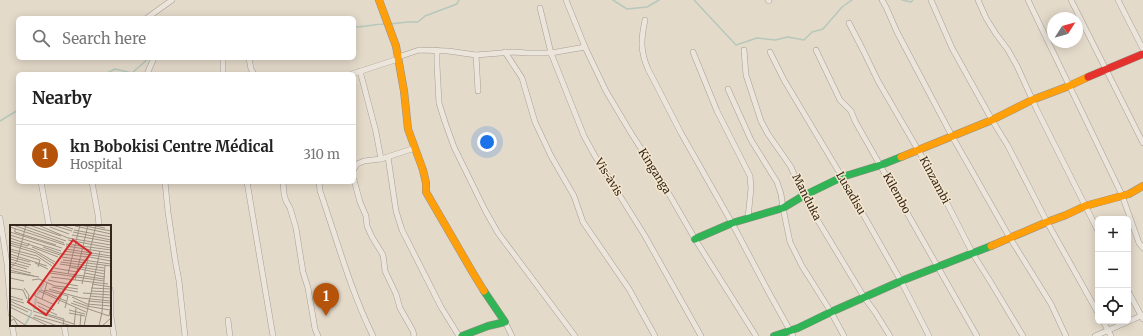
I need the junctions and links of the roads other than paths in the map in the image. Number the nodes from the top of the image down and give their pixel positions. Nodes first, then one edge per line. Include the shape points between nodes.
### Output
1 (172, 0) edge
2 (379, 0) edge
3 (566, 0) edge
4 (882, 0) edge
5 (931, 0) edge
6 (978, 0) edge
7 (1028, 0) edge
8 (1071, 0) edge
9 (1118, 0) edge
10 (540, 8) dead end
11 (150, 16) edge
12 (645, 20) dead end
13 (849, 23) dead end
14 (585, 47) junction
15 (1143, 49) edge
16 (437, 50) junction
17 (744, 50) dead end
18 (816, 50) dead end
19 (505, 52) junction
20 (693, 52) dead end
21 (770, 52) dead end
22 (551, 53) junction
23 (1143, 54) edge
24 (476, 55) junction
25 (398, 58) junction
26 (153, 60) edge
27 (223, 60) edge
28 (249, 60) edge
29 (1106, 68) junction
30 (360, 71) junction
31 (148, 72) edge
32 (223, 72) edge
33 (253, 72) edge
34 (356, 72) edge
35 (1069, 86) junction
36 (728, 89) dead end
37 (478, 91) dead end
38 (1032, 100) junction
39 (992, 120) junction
40 (952, 136) junction
41 (1143, 143) edge
42 (415, 148) junction
43 (918, 150) junction
44 (388, 157) junction
45 (381, 159) junction
46 (881, 165) junction
47 (356, 166) edge
48 (842, 177) junction
49 (41, 184) edge
50 (92, 184) edge
51 (165, 184) edge
52 (248, 184) edge
53 (283, 184) edge
54 (319, 184) edge
55 (355, 184) edge
56 (1143, 186) edge
57 (1122, 195) junction
58 (803, 196) junction
59 (1085, 206) junction
60 (782, 208) junction
61 (0, 218) edge
62 (748, 218) junction
63 (1047, 222) junction
64 (732, 223) junction
65 (49, 225) edge
66 (99, 225) edge
67 (1095, 225) edge
68 (1010, 238) junction
69 (695, 240) junction
70 (1143, 248) edge
71 (973, 254) junction
72 (938, 266) junction
73 (901, 281) junction
74 (111, 295) edge
75 (10, 297) edge
76 (864, 297) junction
77 (1131, 297) edge
78 (1095, 308) edge
79 (831, 312) junction
80 (111, 317) edge
81 (111, 317) edge
82 (1142, 317) edge
83 (228, 320) dead end
84 (505, 322) junction
85 (1105, 324) edge
86 (12, 326) edge
87 (64, 326) edge
88 (1108, 330) junction
89 (792, 333) edge
90 (14, 336) edge
91 (66, 336) edge
92 (114, 336) edge
93 (185, 336) edge
94 (230, 336) edge
95 (272, 336) edge
96 (318, 336) edge
97 (373, 336) edge
98 (414, 336) edge
99 (461, 336) edge
100 (512, 336) edge
101 (575, 336) edge
102 (655, 336) edge
103 (701, 336) edge
104 (756, 336) edge
105 (774, 336) edge
106 (844, 336) edge
107 (890, 336) edge
108 (929, 336) edge
109 (977, 336) edge
110 (1023, 336) edge
111 (1066, 336) edge
112 (1095, 336) edge
113 (1111, 336) edge

1 - 11 street
2 - 25 street
3 - 14 street, Kinganga
4 - 40 street
5 - 39 street via 952,48
6 - 38 street via 986,18 1017,66
7 - 35 street
8 - 29 street
9 - 15 street
10 - 22 street, Vis-àvis
12 - 64 street via 641,42 645,61 681,133
13 - 43 street, Kinzambi via 878,81
14 - 22 street
14 - 69 street, Kinganga via 606,91
16 - 24 street
16 - 25 street via 419,50
16 - 101 street via 439,103 454,147 498,233
17 - 58 street, Manduka via 746,75 761,121 791,167
18 - 46 street, Kilembo via 840,100 851,111
19 - 22 street
19 - 24 street
19 - 102 street via 522,78 535,122 574,196 584,222 629,289
20 - 62 street via 717,111 750,176 752,188
21 - 48 street, Lusadisu
22 - 103 street, Vis-àvis via 589,146 646,236
23 - 29 street
24 - 37 street
25 - 30 street
25 - 42 street via 408,129
26 - 31 street
27 - 32 street
28 - 33 street
29 - 35 street
29 - 41 street
30 - 34 street
30 - 45 street
35 - 38 street
35 - 57 street
36 - 60 street via 751,140 777,182
38 - 39 street
38 - 59 street
39 - 40 street
39 - 63 street
40 - 43 street
40 - 68 street
42 - 44 street
42 - 84 street via 423,170 427,195
43 - 46 street
43 - 71 street, Kinzambi
44 - 45 street
44 - 99 street via 396,211 402,230 441,307
45 - 47 street via 364,161
46 - 48 street
46 - 72 street, Kilembo
48 - 58 street
48 - 73 street, Lusadisu
49 - 65 street
50 - 66 street
51 - 93 street
52 - 95 street
53 - 96 street via 286,201 296,228
54 - 97 street via 339,250
55 - 98 street via 372,237 383,255 385,271
56 - 57 street
57 - 59 street
57 - 70 street
58 - 60 street
58 - 76 street, Manduka
59 - 63 street
59 - 67 street
60 - 62 street
60 - 79 street via 790,242
61 - 75 street via 8,264
62 - 64 street
63 - 68 street
63 - 78 street
64 - 69 street
64 - 89 street
68 - 71 street
68 - 111 street via 1051,304
69 - 104 street, Kinganga
71 - 72 street
71 - 110 street, Kinzambi
72 - 73 street
72 - 109 street, Kilembo
73 - 76 street
73 - 108 street, Lusadisu
74 - 81 street
76 - 79 street
76 - 107 street, Manduka
77 - 82 street
79 - 89 street
79 - 106 street
80 - 92 street
82 - 88 street
83 - 94 street
84 - 99 street
84 - 100 street
85 - 88 street
86 - 90 street
87 - 91 street
88 - 112 street
88 - 113 street
89 - 105 street

